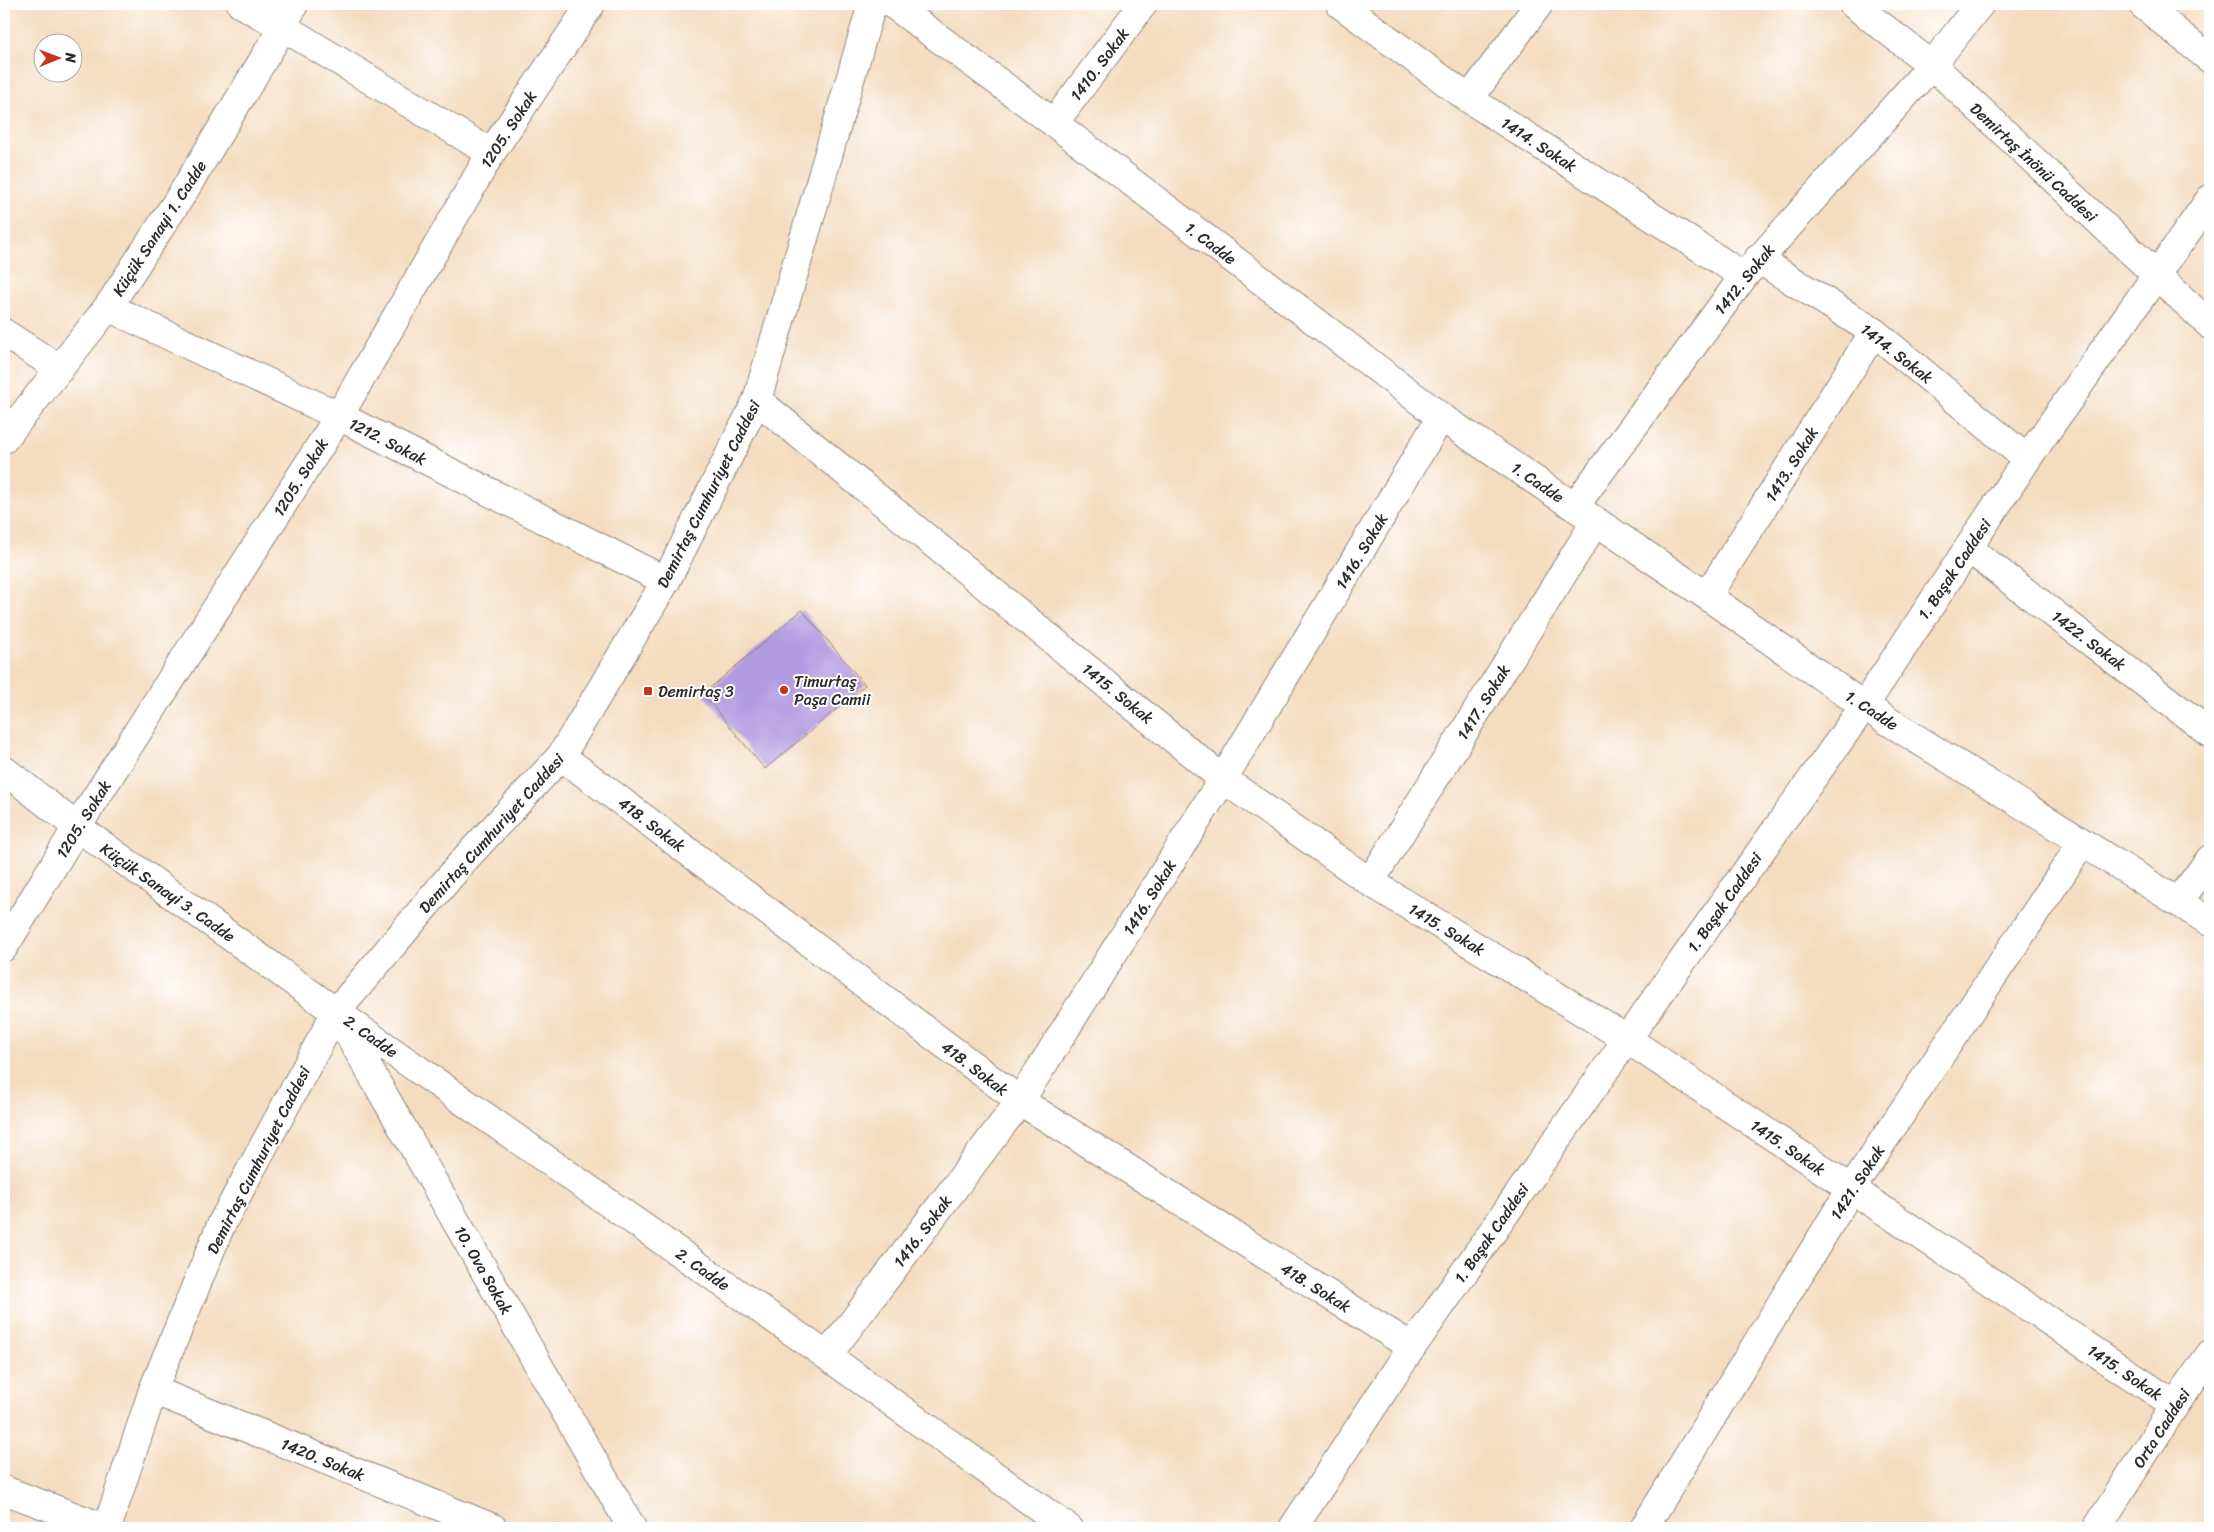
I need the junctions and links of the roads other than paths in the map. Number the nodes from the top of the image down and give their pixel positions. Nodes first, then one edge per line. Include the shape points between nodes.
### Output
1 (241, 4) edge
2 (591, 4) edge
3 (872, 4) edge
4 (892, 4) edge
5 (1143, 4) edge
6 (1340, 4) edge
7 (1539, 4) edge
8 (1853, 4) edge
9 (1980, 4) edge
10 (2142, 4) edge
11 (288, 15) edge
12 (2210, 59) edge
13 (1932, 65) junction
14 (1469, 99) junction
15 (1054, 123) junction
16 (491, 153) junction
17 (2210, 199) edge
18 (1751, 267) junction
19 (2155, 276) junction
20 (108, 307) junction
21 (2210, 325) edge
22 (1874, 332) junction
23 (4, 333) edge
24 (60, 369) junction
25 (757, 400) junction
26 (339, 416) junction
27 (1442, 417) junction
28 (4, 439) edge
29 (2027, 459) junction
30 (1586, 514) junction
31 (1968, 548) junction
32 (666, 581) junction
33 (1707, 596) junction
34 (1864, 706) junction
35 (2210, 733) edge
36 (561, 756) junction
37 (4, 770) edge
38 (1224, 779) junction
39 (77, 827) junction
40 (2082, 843) junction
41 (2210, 859) edge
42 (1370, 882) junction
43 (2179, 901) junction
44 (2210, 922) edge
45 (4, 947) edge
46 (336, 1012) junction
47 (1627, 1039) junction
48 (1020, 1101) junction
49 (1850, 1189) junction
50 (1412, 1347) junction
51 (2210, 1354) edge
52 (827, 1356) junction
53 (153, 1390) junction
54 (2175, 1405) junction
55 (4, 1490) edge
56 (106, 1528) edge
57 (493, 1528) edge
58 (632, 1528) edge
59 (1068, 1528) edge
60 (1293, 1528) edge
61 (1644, 1528) edge
62 (2097, 1528) edge

1 - 11 street
2 - 16 street, 1205. Sokak
3 - 25 street, Demirtaş Cumhuriyet Caddesi
4 - 15 street, 1. Cadde
5 - 15 street, 1410. Sokak
6 - 14 street, 1414. Sokak
7 - 14 street
8 - 13 street, Demirtaş İnönü Caddesi
9 - 13 street, 1412. Sokak
10 - 12 street
11 - 16 street
11 - 20 street, Küçük Sanayi 1. Cadde via 182,194
13 - 18 street, 1412. Sokak
13 - 19 street, Demirtaş İnönü Caddesi
14 - 18 street, 1414. Sokak
15 - 27 street, 1. Cadde
16 - 26 street, 1205. Sokak
17 - 19 street, 1. Başak Caddesi
18 - 22 street, 1414. Sokak
18 - 30 street, 1412. Sokak
19 - 21 street, Demirtaş İnönü Caddesi
19 - 29 street, 1. Başak Caddesi
20 - 24 street, Küçük Sanayi 1. Cadde
20 - 26 street, 1212. Sokak
22 - 29 street, 1414. Sokak
22 - 33 street, 1413. Sokak
23 - 24 street
24 - 28 street, Küçük Sanayi 1. Cadde
25 - 32 street, Demirtaş Cumhuriyet Caddesi
25 - 38 street, 1415. Sokak
26 - 32 street, 1212. Sokak
26 - 39 street, 1205. Sokak
27 - 30 street, 1. Cadde
27 - 38 street, 1416. Sokak
29 - 31 street, 1. Başak Caddesi
30 - 33 street, 1. Cadde
30 - 42 street, 1417. Sokak
31 - 34 street, 1. Başak Caddesi
31 - 35 street, 1422. Sokak
32 - 36 street, Demirtaş Cumhuriyet Caddesi
33 - 34 street, 1. Cadde
34 - 40 street, 1. Cadde
34 - 47 street, 1. Başak Caddesi
36 - 46 street, Demirtaş Cumhuriyet Caddesi via 465,858
36 - 48 street, 418. Sokak
37 - 39 street, Küçük Sanayi 3. Cadde
38 - 42 street, 1415. Sokak
38 - 48 street, 1416. Sokak
39 - 45 street, 1205. Sokak
39 - 46 street, Küçük Sanayi 3. Cadde
40 - 43 street, 1. Cadde
40 - 49 street, 1421. Sokak
41 - 43 street
42 - 47 street, 1415. Sokak
43 - 44 street, 1. Cadde
46 - 52 street, 2. Cadde
46 - 53 street, Demirtaş Cumhuriyet Caddesi via 220,1225
46 - 58 street, 10. Ova Sokak
47 - 49 street, 1415. Sokak
47 - 50 street, 1. Başak Caddesi
48 - 50 street, 418. Sokak
48 - 52 street, 1416. Sokak
49 - 54 street, 1415. Sokak
49 - 61 street, 1421. Sokak
50 - 60 street, 1. Başak Caddesi
51 - 54 street, Orta Caddesi
52 - 59 street, 2. Cadde
53 - 56 street, Demirtaş Cumhuriyet Caddesi
53 - 57 street, 1420. Sokak
54 - 62 street, Orta Caddesi
55 - 56 street

